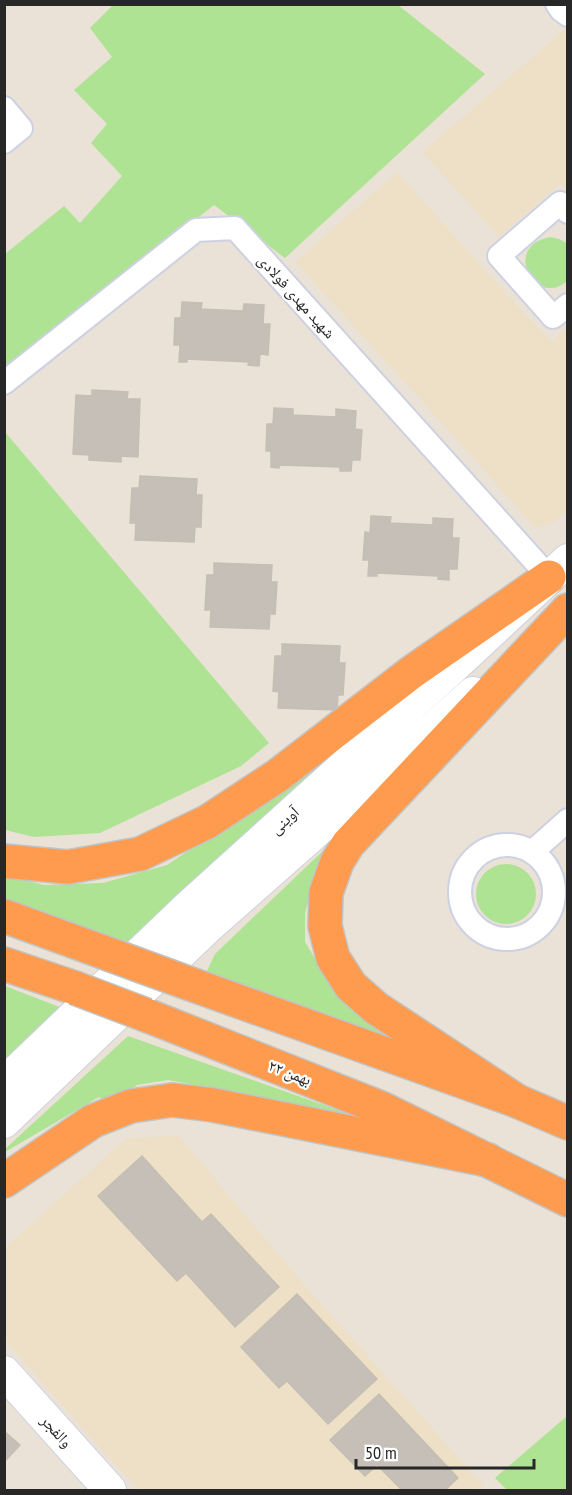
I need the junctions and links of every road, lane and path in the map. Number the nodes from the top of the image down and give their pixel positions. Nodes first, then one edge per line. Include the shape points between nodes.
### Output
1 (557, 4) edge
2 (567, 15) edge
3 (4, 108) edge
4 (4, 142) edge
5 (567, 212) edge
6 (567, 305) edge
7 (4, 383) edge
8 (558, 568) edge
9 (567, 610) edge
10 (567, 820) edge
11 (532, 852) junction
12 (4, 861) edge
13 (4, 916) edge
14 (4, 964) edge
15 (4, 1083) edge
16 (517, 1101) junction
17 (4, 1122) edge
18 (567, 1123) edge
19 (489, 1160) junction
20 (4, 1181) edge
21 (567, 1200) edge
22 (4, 1372) edge
23 (110, 1491) edge

1 - 2 street
3 - 4 street via 21,128
5 - 6 street via 560,203 499,256 553,317
7 - 8 street, شهید مهدی فولادی via 196,230 235,228
8 - 12 highway via 412,672 277,776 207,822 140,854 68,867
8 - 15 main road, آوینی via 189,906
9 - 16 highway via 348,844 326,893 325,926 333,958 351,986 376,1008
9 - 17 main road, آوینی via 208,927
10 - 11 street
11 - 11 street via 518,846 487,849 465,870 460,885 461,901 476,927 489,935 520,937 545,919 554,890 551,875
13 - 16 highway, bridge
14 - 19 highway, ۲۲ بهمن, bridge via 146,1015 381,1108
16 - 18 highway
19 - 20 highway via 172,1100 131,1106 93,1121
19 - 21 highway, ۲۲ بهمن
22 - 23 main road, والفجر

